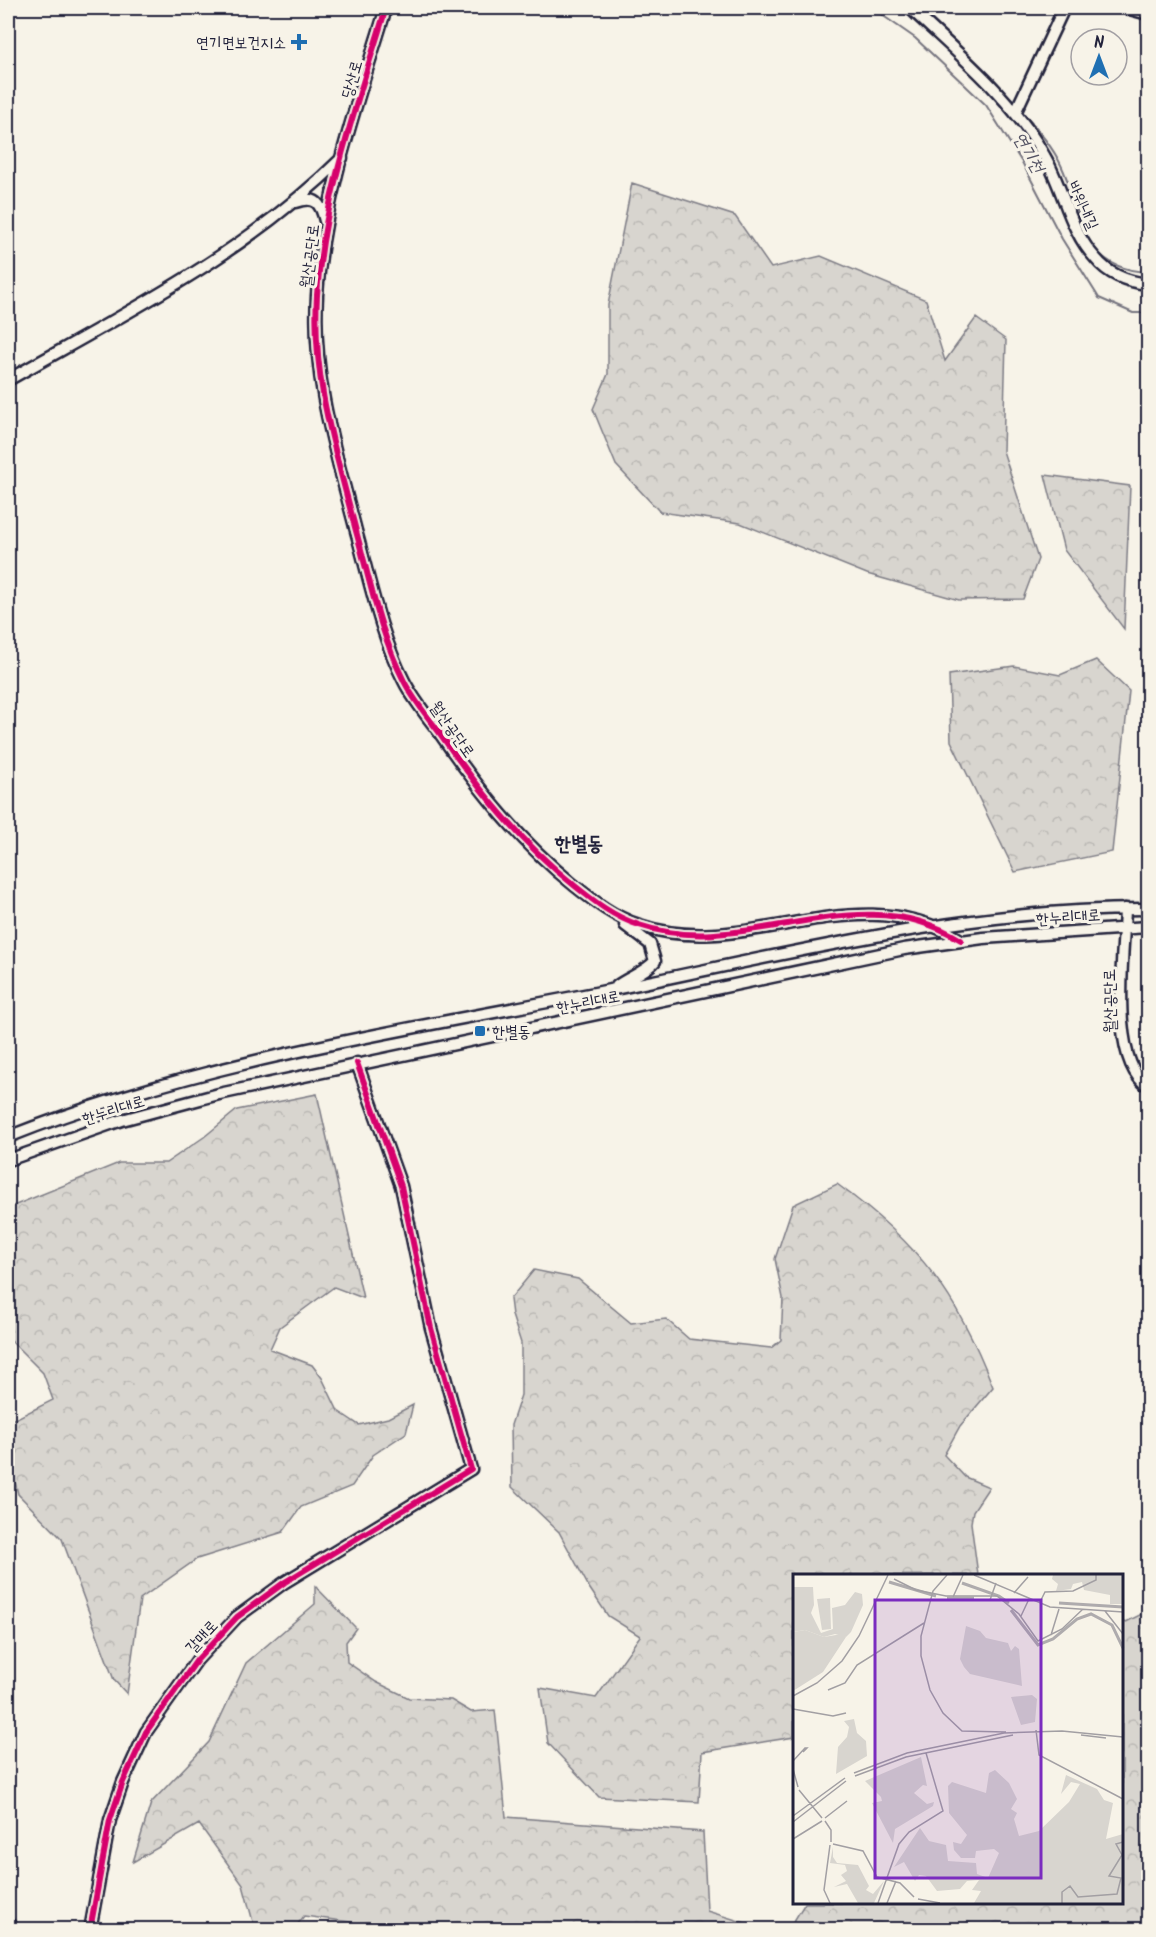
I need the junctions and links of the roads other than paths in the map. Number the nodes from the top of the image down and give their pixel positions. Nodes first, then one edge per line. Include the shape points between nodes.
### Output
1 (386, 8) edge
2 (910, 8) edge
3 (1064, 8) edge
4 (1126, 8) edge
5 (1149, 14) edge
6 (1017, 108) junction
7 (342, 158) junction
8 (290, 204) junction
9 (326, 224) junction
10 (1149, 284) edge
11 (8, 380) edge
12 (1125, 909) junction
13 (1149, 909) edge
14 (609, 912) junction
15 (939, 926) junction
16 (1124, 927) junction
17 (1149, 927) edge
18 (961, 940) junction
19 (612, 989) junction
20 (357, 1063) junction
21 (1149, 1086) edge
22 (8, 1137) edge
23 (8, 1160) edge
24 (8, 1923) edge
25 (14, 1929) edge
26 (90, 1929) edge

1 - 7 street, 당산로
2 - 6 street, 바위내길
3 - 6 street
4 - 5 street
6 - 10 street, 바위내길 via 1046,157 1068,213 1095,259 1125,279
7 - 8 street
7 - 9 street, 월산공단로
8 - 9 street via 317,201
8 - 11 street via 209,265
9 - 14 street, 월산공단로 via 317,294 320,388 381,627 405,684 477,788 529,845
12 - 13 street, 한누리대로
12 - 15 street, 한누리대로
12 - 16 street, 월산공단로
14 - 15 street, 월산공단로 via 640,926 712,936 842,914 907,917
14 - 19 street via 650,944 655,960 649,968
15 - 18 street, 월산공단로
15 - 19 street, 한누리대로 via 900,930
16 - 17 street, 한누리대로
16 - 18 street, 한누리대로
16 - 21 street, 월산공단로 via 1125,1044 1134,1070
18 - 20 street, 한누리대로
19 - 22 street, 한누리대로 via 222,1069
20 - 23 street, 한누리대로 via 122,1120
20 - 26 street, 갈매로 via 400,1186 431,1328 471,1469 285,1582 237,1617 196,1660 146,1732 123,1782 110,1820
24 - 25 street

